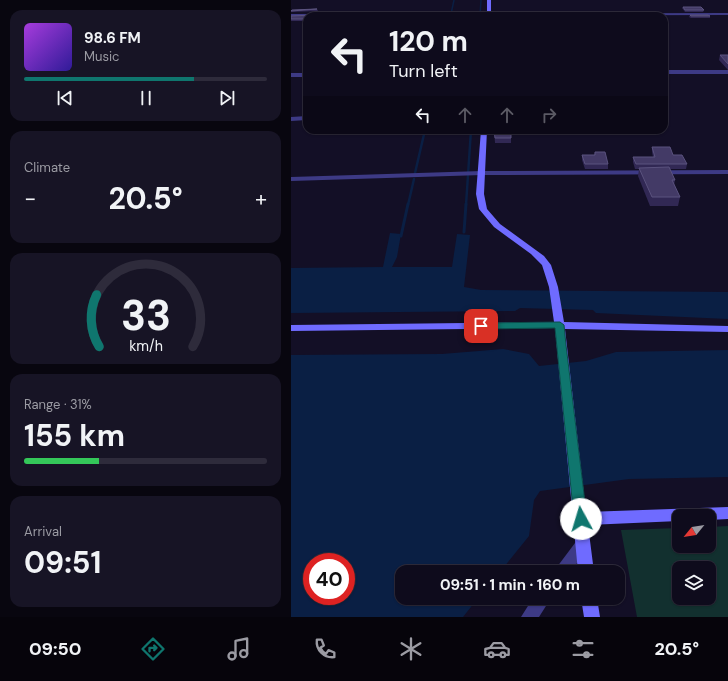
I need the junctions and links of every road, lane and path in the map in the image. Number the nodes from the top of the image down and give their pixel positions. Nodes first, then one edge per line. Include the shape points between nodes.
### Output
1 (489, 0) edge
2 (488, 12) edge
3 (668, 14) edge
4 (728, 14) edge
5 (291, 16) edge
6 (303, 16) edge
7 (668, 72) edge
8 (728, 72) edge
9 (291, 75) edge
10 (303, 75) edge
11 (303, 118) edge
12 (291, 119) edge
13 (484, 134) edge
14 (728, 172) edge
15 (482, 173) junction
16 (291, 179) edge
17 (560, 325) junction
18 (291, 328) edge
19 (728, 330) edge
20 (728, 513) edge
21 (581, 519) junction
22 (583, 544) junction
23 (567, 565) edge
24 (585, 565) edge
25 (538, 605) edge
26 (590, 605) edge
27 (529, 617) edge
28 (591, 617) edge

1 - 2 street
3 - 4 street
5 - 6 street
7 - 8 street
9 - 10 street
11 - 12 street
13 - 15 street
14 - 15 street
15 - 16 street
15 - 17 street via 480,200 485,211 495,224 541,258 554,287
17 - 18 street
17 - 19 street
17 - 21 street
20 - 21 street
21 - 22 street
22 - 23 street
22 - 24 street
25 - 27 street
26 - 28 street

